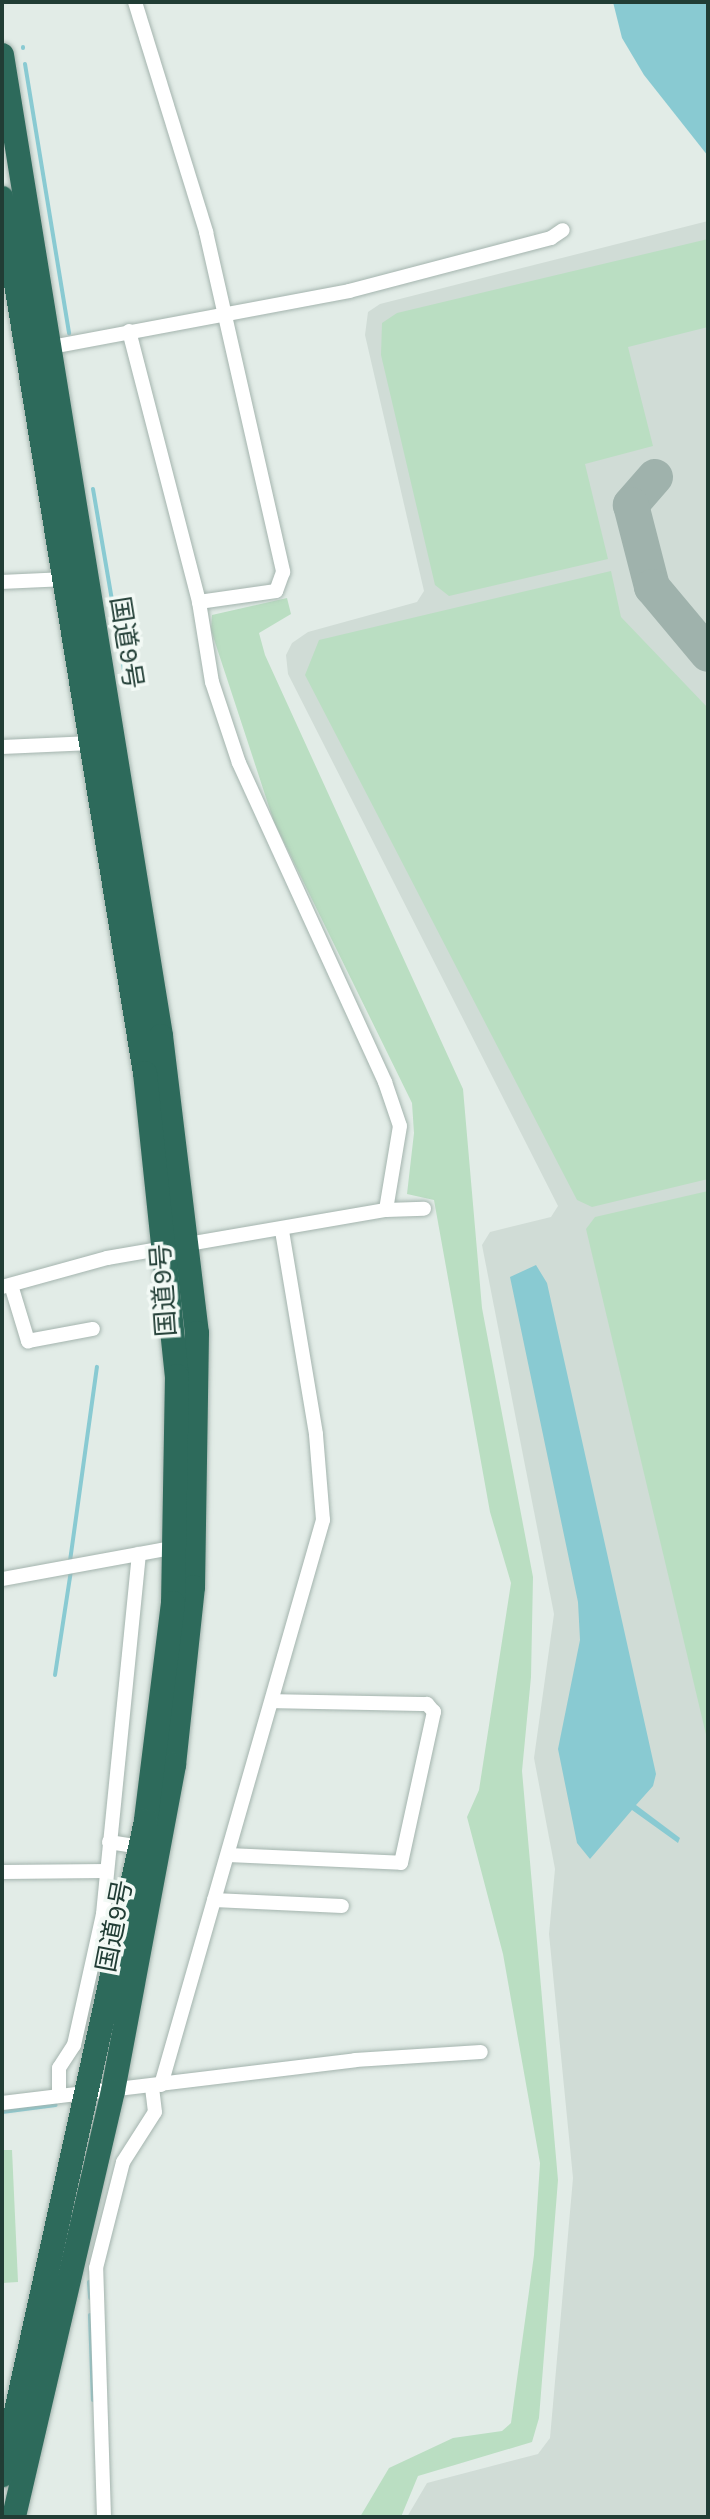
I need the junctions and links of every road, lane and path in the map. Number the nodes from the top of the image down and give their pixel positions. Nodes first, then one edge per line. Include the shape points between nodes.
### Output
1 (135, 2) edge
2 (2, 55) edge
3 (2, 198) edge
4 (563, 230) dead end
5 (8, 276) edge
6 (224, 314) junction
7 (129, 331) junction
8 (51, 347) junction
9 (65, 579) junction
10 (2, 582) edge
11 (199, 602) junction
12 (92, 743) junction
13 (2, 747) edge
14 (424, 1209) dead end
15 (386, 1210) junction
16 (282, 1231) junction
17 (179, 1248) junction
18 (7, 1286) edge
19 (93, 1329) dead end
20 (176, 1547) junction
21 (139, 1554) junction
22 (2, 1579) edge
23 (273, 1701) junction
24 (109, 1842) junction
25 (141, 1847) junction
26 (228, 1855) junction
27 (106, 1871) junction
28 (2, 1872) edge
29 (214, 1900) junction
30 (342, 1906) dead end
31 (481, 2052) dead end
32 (156, 2086) junction
33 (113, 2091) junction
34 (88, 2092) junction
35 (59, 2096) junction
36 (2, 2103) edge
37 (2, 2475) edge
38 (14, 2517) edge
39 (104, 2517) edge

1 - 6 street via 191,174
2 - 8 highway, 国道9号
3 - 5 highway, 国道9号
4 - 6 street via 551,238 349,291
5 - 9 highway, 国道9号
6 - 7 street
6 - 11 street via 282,584 264,595
7 - 8 street
7 - 11 street
8 - 17 highway, 国道9号
9 - 10 street
9 - 12 highway, 国道9号
11 - 15 street via 212,682 239,763 385,1082 400,1126
12 - 13 street
12 - 17 highway, 国道9号
14 - 15 street
15 - 16 street
16 - 17 street
16 - 23 street via 316,1434 323,1520
17 - 18 street via 107,1258
17 - 20 highway, 国道9号
17 - 33 highway, 国道9号 via 197,1333 192,1602 174,1765
18 - 19 street via 28,1341
20 - 21 street
20 - 25 highway, 国道9号 via 164,1691
21 - 22 street
21 - 24 street
23 - 26 street
23 - 26 street via 427,1704 434,1712 401,1863
24 - 25 street
24 - 27 street
25 - 34 highway, 国道9号
26 - 29 street
27 - 28 street
27 - 35 street via 103,1914 74,2045 59,2068
29 - 30 street
29 - 32 street
31 - 32 street via 355,2060
32 - 33 street
32 - 39 street via 155,2112 123,2162 96,2268
33 - 34 street
33 - 38 highway, 国道9号
34 - 35 street
34 - 37 highway, 国道9号
35 - 36 street

